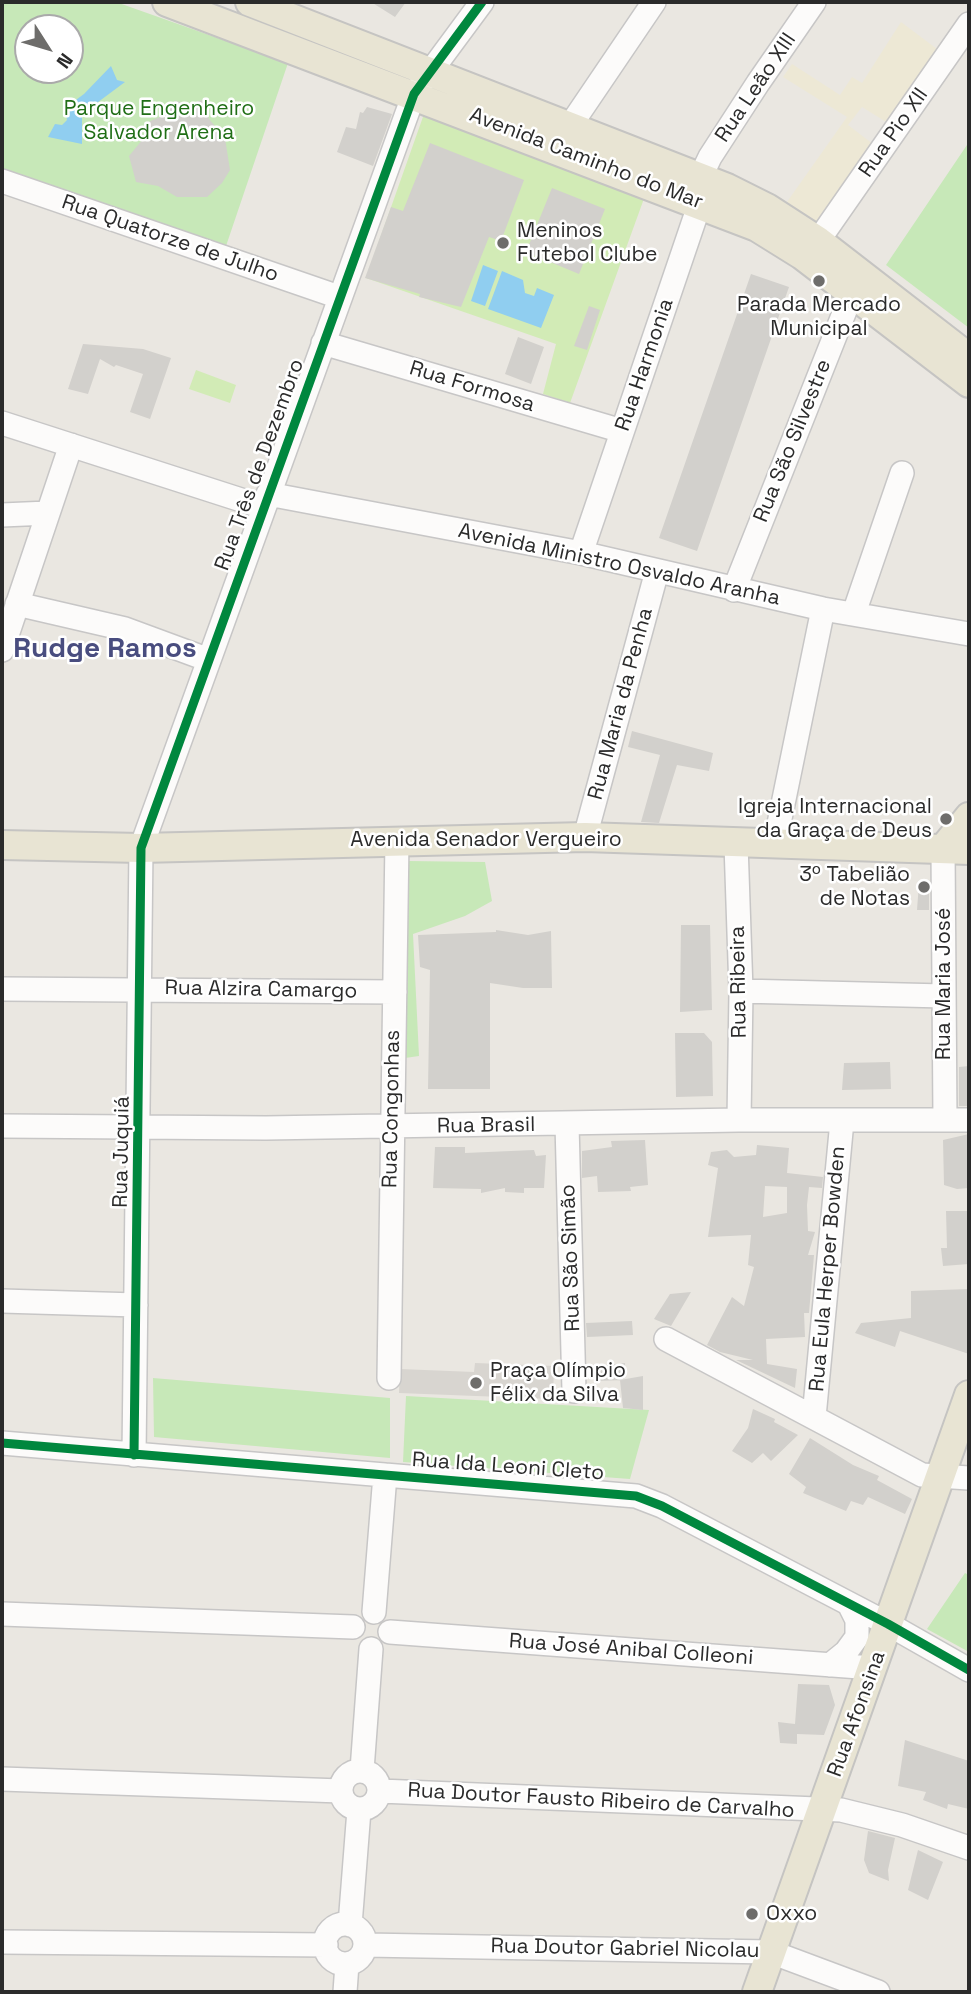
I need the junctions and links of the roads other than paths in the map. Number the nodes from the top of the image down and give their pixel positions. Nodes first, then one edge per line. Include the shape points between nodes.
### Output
1 (167, 2) edge
2 (250, 2) edge
3 (482, 2) edge
4 (654, 2) edge
5 (814, 2) edge
6 (969, 24) edge
7 (432, 72) junction
8 (414, 94) junction
9 (570, 126) junction
10 (2, 181) edge
11 (701, 189) junction
12 (818, 241) junction
13 (852, 293) junction
14 (339, 298) junction
15 (323, 343) junction
16 (969, 358) edge
17 (969, 383) edge
18 (2, 422) edge
19 (622, 431) junction
20 (71, 445) junction
21 (902, 473) dead end
22 (266, 500) junction
23 (48, 513) junction
24 (2, 515) edge
25 (581, 552) junction
26 (657, 571) junction
27 (734, 590) junction
28 (17, 604) junction
29 (823, 609) junction
30 (854, 613) junction
31 (969, 633) edge
32 (2, 650) edge
33 (209, 660) junction
34 (969, 817) edge
35 (585, 837) junction
36 (397, 840) junction
37 (736, 844) junction
38 (775, 844) junction
39 (2, 845) edge
40 (141, 848) junction
41 (956, 849) edge
42 (2, 989) edge
43 (141, 989) junction
44 (394, 992) junction
45 (741, 992) junction
46 (944, 996) junction
47 (969, 1119) edge
48 (739, 1120) junction
49 (945, 1120) junction
50 (842, 1121) junction
51 (567, 1124) junction
52 (2, 1126) edge
53 (392, 1127) junction
54 (140, 1128) junction
55 (2, 1301) edge
56 (136, 1305) junction
57 (666, 1339) dead end
58 (389, 1378) dead end
59 (574, 1391) dead end
60 (969, 1395) edge
61 (814, 1417) junction
62 (2, 1443) edge
63 (969, 1447) edge
64 (134, 1455) junction
65 (385, 1475) junction
66 (956, 1477) edge
67 (849, 1604) junction
68 (374, 1612) junction
69 (2, 1614) edge
70 (354, 1628) junction
71 (896, 1629) junction
72 (390, 1632) junction
73 (371, 1649) junction
74 (830, 1665) junction
75 (873, 1668) junction
76 (969, 1670) edge
77 (362, 1770) junction
78 (2, 1779) edge
79 (380, 1790) junction
80 (341, 1791) junction
81 (359, 1810) junction
82 (832, 1810) junction
83 (969, 1848) edge
84 (350, 1925) junction
85 (2, 1942) edge
86 (326, 1945) junction
87 (365, 1945) junction
88 (780, 1954) junction
89 (347, 1964) junction
90 (345, 1992) edge
91 (757, 1992) edge
92 (776, 1992) edge
93 (878, 1992) edge

1 - 8 main road, Avenida Caminho do Mar
2 - 7 main road, Avenida Caminho do Mar
3 - 7 street, Rua Três de Dezembro
4 - 9 street
5 - 11 street, Rua Leão XIII via 710,157
6 - 12 street, Rua Pio XII
7 - 8 street, Rua Três de Dezembro
7 - 9 main road, Avenida Caminho do Mar
8 - 11 main road, Avenida Caminho do Mar
8 - 14 street, Rua Três de Dezembro
9 - 11 main road, Avenida Caminho do Mar
10 - 14 street, Rua Quatorze de Julho
11 - 12 main road, Avenida Caminho do Mar via 766,208
11 - 13 main road, Avenida Caminho do Mar
11 - 19 street, Rua Harmonia
12 - 16 main road, Avenida Caminho do Mar
13 - 17 main road, Avenida Caminho do Mar
13 - 27 street, Rua São Silvestre
14 - 15 street, Rua Três de Dezembro
15 - 19 street, Rua Formosa
15 - 22 street, Rua Três de Dezembro
18 - 20 street, Avenida Ministro Osvaldo Aranha
19 - 25 street, Rua Harmonia
20 - 22 street, Avenida Ministro Osvaldo Aranha
20 - 23 street
21 - 30 street
22 - 25 street, Avenida Ministro Osvaldo Aranha
22 - 33 street, Rua Três de Dezembro
23 - 24 street
23 - 28 street
25 - 26 street, Avenida Ministro Osvaldo Aranha
26 - 27 street, Avenida Ministro Osvaldo Aranha
26 - 35 street, Rua Maria da Penha
27 - 29 street, Avenida Ministro Osvaldo Aranha
28 - 32 street
28 - 33 street via 125,629
29 - 30 street, Avenida Ministro Osvaldo Aranha
29 - 38 street
30 - 31 street, Avenida Ministro Osvaldo Aranha
33 - 40 street, Rua Três de Dezembro
34 - 41 main road
35 - 36 main road, Avenida Senador Vergueiro
35 - 37 main road, Avenida Senador Vergueiro
36 - 40 main road, Avenida Senador Vergueiro
36 - 44 street, Rua Congonhas
37 - 38 main road, Avenida Senador Vergueiro
37 - 45 street, Rua Ribeira
38 - 41 main road, Avenida Senador Vergueiro
39 - 40 main road, Avenida Senador Vergueiro
40 - 43 street, Rua Juquiá
41 - 46 street, Rua Maria José
42 - 43 street, Rua Alzira Camargo
43 - 44 street, Rua Alzira Camargo
43 - 54 street, Rua Juquiá
44 - 53 street, Rua Congonhas
45 - 46 street
45 - 48 street, Rua Ribeira
46 - 49 street, Rua Maria José
47 - 49 street, Rua Brasil
48 - 50 street, Rua Brasil
48 - 51 street, Rua Brasil
49 - 50 street, Rua Brasil
50 - 61 street, Rua Eula Herper Bowden
51 - 53 street, Rua Brasil
51 - 59 street, Rua São Simão
52 - 54 street, Rua Brasil
53 - 54 street, Rua Brasil
53 - 58 street, Rua Congonhas
54 - 56 street, Rua Juquiá
55 - 56 street
56 - 64 street, Rua Juquiá
57 - 61 street
60 - 66 main road, Rua Afonsina
61 - 66 street via 922,1475
62 - 64 street, Rua Ida Leoni Cleto
63 - 66 main road, Rua Afonsina
64 - 65 street, Rua Ida Leoni Cleto
65 - 67 street, Rua Ida Leoni Cleto via 636,1496
65 - 68 street
66 - 71 main road, Rua Afonsina
67 - 71 street, Rua Ida Leoni Cleto
67 - 74 street via 857,1620 858,1637
68 - 70 street via 363,1614
68 - 72 street via 386,1619
69 - 70 street
70 - 73 street via 359,1644
71 - 75 main road, Rua Afonsina
71 - 76 street, Rua Ida Leoni Cleto
71 - 82 main road, Rua Afonsina
72 - 73 street via 385,1643
72 - 74 street, Rua José Anibal Colleoni
73 - 77 street
74 - 75 street, Rua José Anibal Colleoni
75 - 82 main road, Rua Afonsina
77 - 79 street via 373,1775
77 - 80 street via 349,1774
78 - 80 street
79 - 81 street via 376,1802
79 - 82 street, Rua Doutor Fausto Ribeiro de Carvalho
80 - 81 street via 348,1806
81 - 84 street
82 - 83 street, Rua Doutor Fausto Ribeiro de Carvalho via 902,1825
82 - 88 main road, Rua Afonsina
84 - 86 street via 333,1929
84 - 87 street via 359,1930
85 - 86 street
86 - 89 street via 335,1961
87 - 88 street, Rua Doutor Gabriel Nicolau
87 - 89 street via 357,1960
88 - 91 main road, Rua Afonsina
88 - 92 main road, Rua Afonsina
88 - 93 street, Rua Doutor Gabriel Nicolau
89 - 90 street

